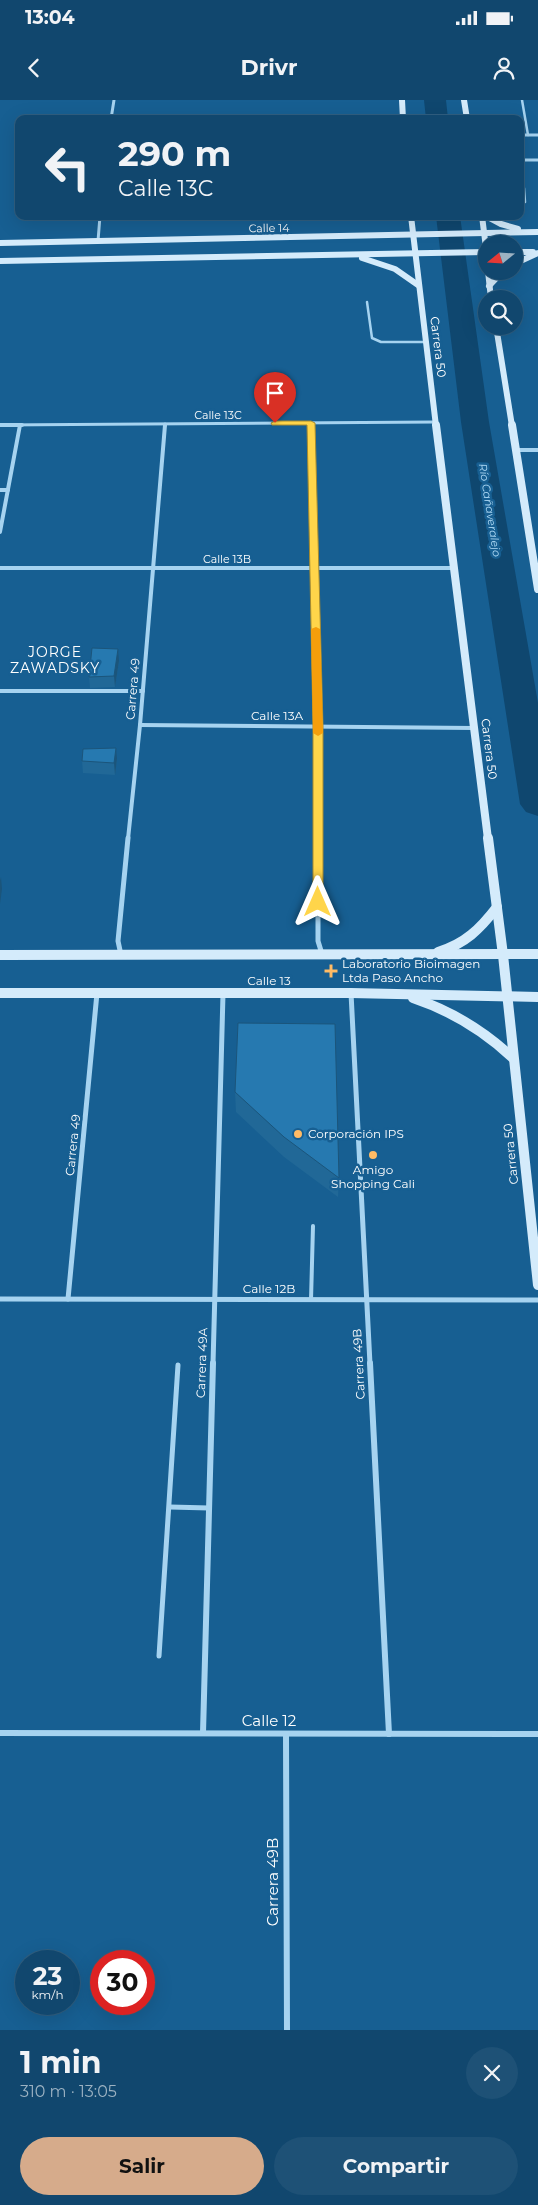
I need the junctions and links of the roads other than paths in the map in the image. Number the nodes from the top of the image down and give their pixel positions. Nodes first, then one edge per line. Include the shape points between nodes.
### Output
1 (114, 100) edge
2 (402, 100) edge
3 (464, 100) edge
4 (522, 100) edge
5 (112, 115) edge
6 (404, 115) edge
7 (467, 115) edge
8 (524, 135) edge
9 (528, 135) junction
10 (538, 135) edge
11 (524, 160) edge
12 (538, 160) edge
13 (524, 188) edge
14 (525, 202) dead end
15 (100, 220) edge
16 (411, 220) edge
17 (482, 220) edge
18 (494, 220) edge
19 (537, 232) edge
20 (484, 233) junction
21 (413, 235) junction
22 (98, 241) junction
23 (0, 243) edge
24 (478, 252) edge
25 (523, 252) edge
26 (414, 253) junction
27 (538, 253) edge
28 (348, 256) junction
29 (96, 260) junction
30 (523, 260) edge
31 (0, 262) edge
32 (489, 280) edge
33 (495, 280) edge
34 (418, 285) junction
35 (489, 286) junction
36 (490, 290) edge
37 (367, 302) dead end
38 (497, 335) edge
39 (425, 342) junction
40 (435, 422) junction
41 (311, 423) junction
42 (165, 424) junction
43 (0, 425) edge
44 (20, 425) junction
45 (516, 450) junction
46 (538, 450) edge
47 (0, 490) edge
48 (8, 490) junction
49 (0, 532) edge
50 (0, 568) edge
51 (153, 568) junction
52 (314, 568) junction
53 (454, 568) junction
54 (538, 589) edge
55 (0, 691) edge
56 (143, 691) junction
57 (140, 725) junction
58 (318, 726) junction
59 (474, 728) junction
60 (497, 908) junction
61 (538, 954) edge
62 (0, 955) edge
63 (121, 955) junction
64 (503, 955) junction
65 (323, 956) junction
66 (422, 956) junction
67 (0, 993) edge
68 (97, 993) junction
69 (351, 993) junction
70 (223, 994) junction
71 (400, 994) junction
72 (506, 996) junction
73 (538, 997) edge
74 (513, 1058) junction
75 (313, 1226) dead end
76 (538, 1285) edge
77 (0, 1299) edge
78 (215, 1299) junction
79 (367, 1299) junction
80 (68, 1300) junction
81 (311, 1300) junction
82 (538, 1300) edge
83 (178, 1365) dead end
84 (170, 1507) junction
85 (209, 1508) junction
86 (159, 1656) dead end
87 (0, 1733) edge
88 (203, 1734) junction
89 (286, 1734) junction
90 (389, 1734) junction
91 (538, 1734) edge
92 (287, 2030) edge

1 - 5 street
2 - 6 main road
3 - 7 main road
4 - 9 lane
8 - 9 street
9 - 10 street
11 - 12 street
13 - 14 lane
15 - 22 street
16 - 21 main road, Carrera 50
17 - 20 main road
18 - 19 main road via 511,228
19 - 20 main road, Calle 14
20 - 21 main road, Calle 14
21 - 22 main road, Calle 14
21 - 26 main road, Carrera 50
22 - 23 main road, Calle 14
22 - 29 main road via 106,250
24 - 26 main road
25 - 27 main road
26 - 28 main road
26 - 34 main road, Carrera 50
27 - 30 main road
28 - 29 main road
28 - 34 main road via 390,267
29 - 31 main road
32 - 35 main road
33 - 35 main road
34 - 39 main road, Carrera 50
35 - 36 main road
37 - 39 lane via 372,338 381,342
38 - 45 main road
39 - 40 main road, Carrera 50
40 - 41 street, Calle 13C
40 - 53 main road, Carrera 50
41 - 42 street, Calle 13C
41 - 52 street
42 - 44 street, Calle 13C
42 - 51 street, Carrera 49
43 - 44 street, Calle 13C
44 - 48 street
45 - 46 street
45 - 54 main road
47 - 48 street
48 - 49 street
50 - 51 street, Calle 13B
51 - 52 street, Calle 13B
51 - 56 street, Carrera 49
52 - 53 street, Calle 13B
52 - 58 street
53 - 59 main road, Carrera 50
55 - 56 street
56 - 57 street, Carrera 49
57 - 58 street, Calle 13A
57 - 63 street, Carrera 49 via 118,941
58 - 59 street, Calle 13A
58 - 65 street via 318,941
59 - 60 main road, Carrera 50
60 - 64 main road, Carrera 50
60 - 66 main road via 484,926 466,941
61 - 64 main road, Calle 13
62 - 63 main road, Calle 13
63 - 65 main road, Calle 13
64 - 66 main road, Calle 13
64 - 72 main road, Carrera 50
65 - 66 main road, Calle 13
67 - 68 main road, Calle 13
68 - 70 main road, Calle 13
68 - 80 street, Carrera 49
69 - 70 main road, Calle 13
69 - 71 main road, Calle 13
69 - 79 street, Carrera 49B
70 - 78 street, Carrera 49A
71 - 72 main road, Calle 13
71 - 74 main road via 439,1006 463,1018 490,1036
72 - 73 main road, Calle 13
72 - 74 main road, Carrera 50
74 - 76 main road, Carrera 50
75 - 81 lane
77 - 80 street, Calle 12B
78 - 80 street, Calle 12B
78 - 81 street, Calle 12B
78 - 85 street, Carrera 49A
79 - 81 street, Calle 12B
79 - 82 street, Calle 12B
79 - 90 street, Carrera 49B
83 - 84 lane
84 - 85 lane
84 - 86 lane
85 - 88 street, Carrera 49A
87 - 88 street, Calle 12
88 - 89 street, Calle 12
89 - 90 street, Calle 12
89 - 92 street, Carrera 49B
90 - 91 street, Calle 12

